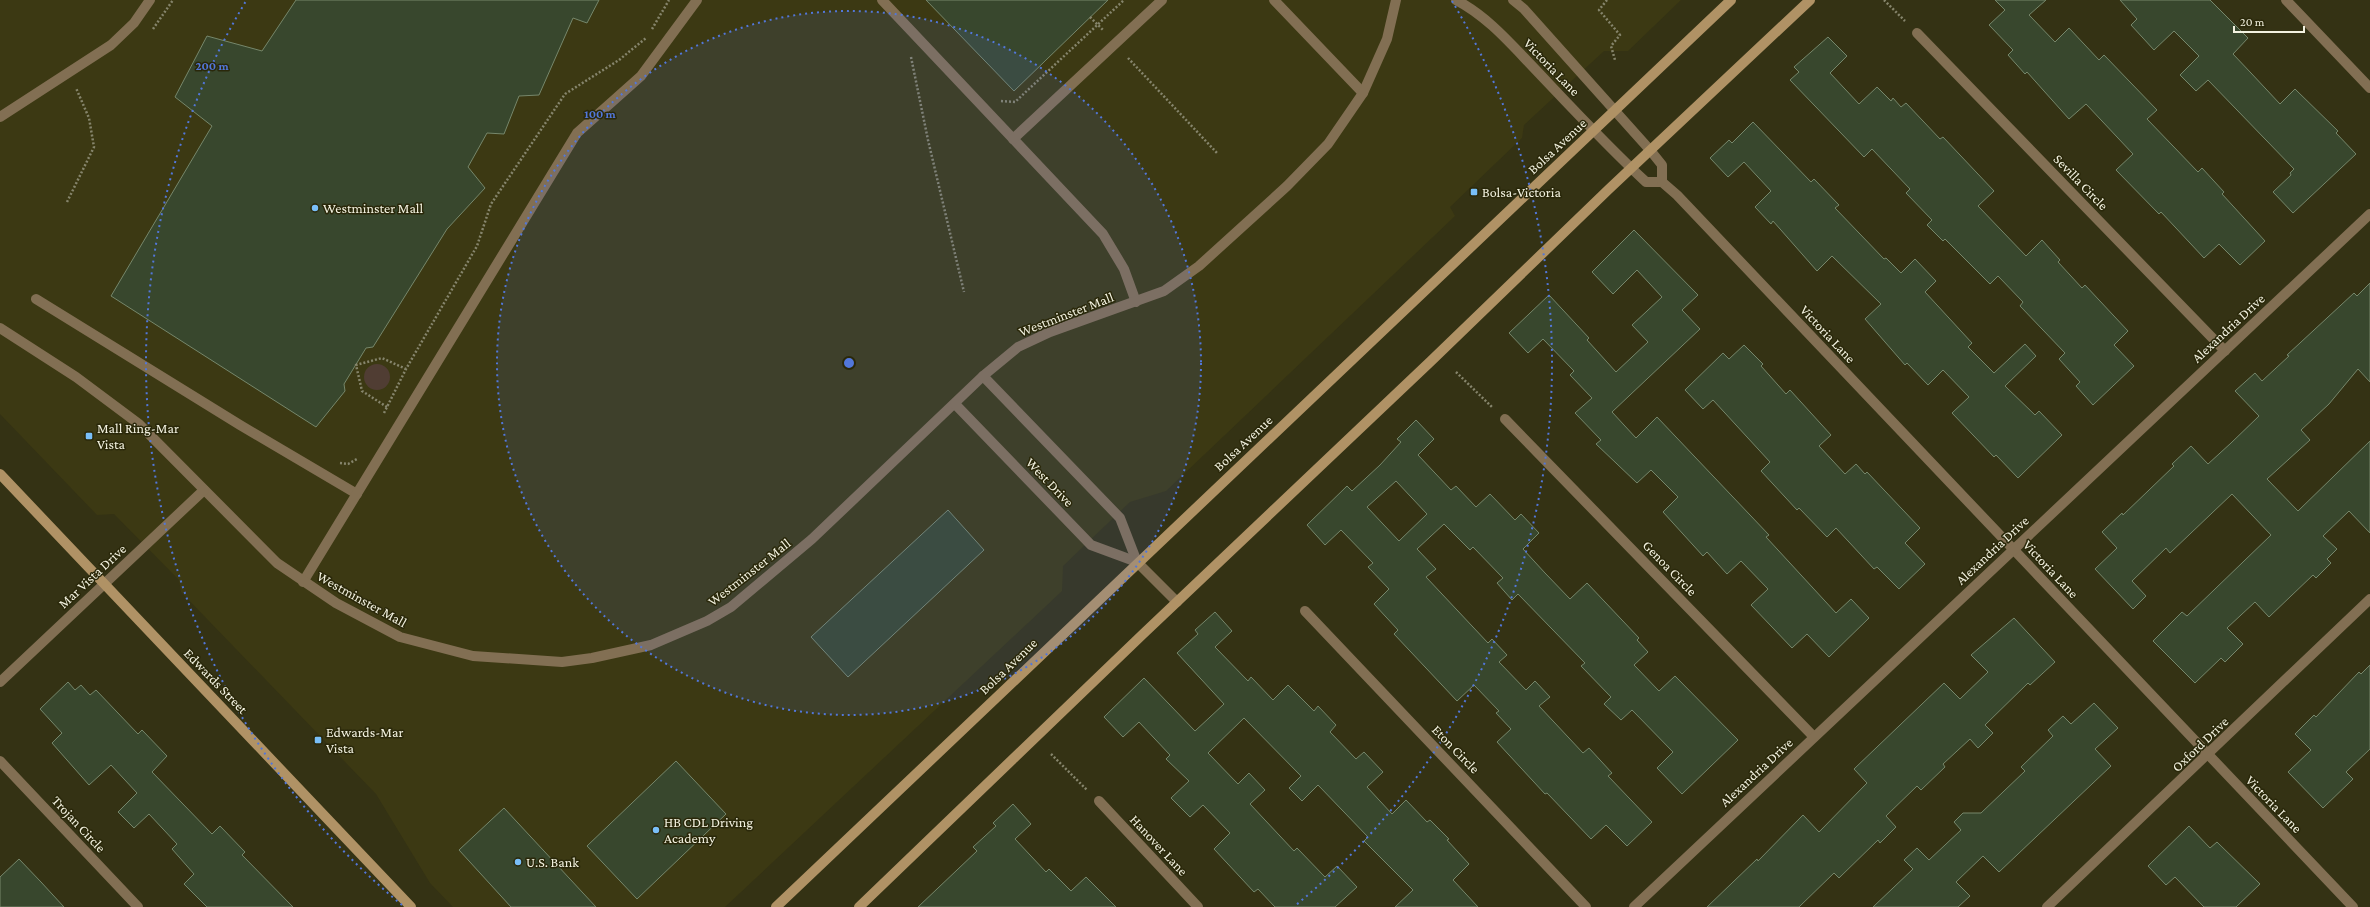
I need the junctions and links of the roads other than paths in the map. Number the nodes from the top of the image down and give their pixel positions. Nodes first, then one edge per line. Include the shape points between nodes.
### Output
1 (150, 0) edge
2 (698, 0) edge
3 (882, 0) edge
4 (1162, 0) edge
5 (1274, 0) edge
6 (1396, 0) edge
7 (1456, 0) edge
8 (1513, 0) edge
9 (1731, 0) edge
10 (1810, 0) edge
11 (2286, 0) edge
12 (1917, 33) road end
13 (2370, 88) edge
14 (1363, 93) junction
15 (1614, 110) junction
16 (0, 118) edge
17 (1593, 131) junction
18 (1013, 139) junction
19 (1650, 150) junction
20 (1631, 168) junction
21 (1662, 182) junction
22 (2370, 214) edge
23 (36, 299) dead end
24 (1136, 302) junction
25 (0, 328) edge
26 (2225, 351) junction
27 (983, 376) junction
28 (955, 404) junction
29 (1505, 419) road end
30 (0, 474) edge
31 (204, 490) junction
32 (357, 494) junction
33 (2014, 549) junction
34 (1137, 562) junction
35 (303, 582) junction
36 (104, 583) junction
37 (2370, 599) edge
38 (1177, 602) junction
39 (1305, 611) dead end
40 (0, 682) edge
41 (1814, 737) junction
42 (2208, 756) junction
43 (0, 761) edge
44 (1099, 801) road end
45 (138, 907) edge
46 (411, 907) edge
47 (776, 907) edge
48 (859, 907) edge
49 (1198, 907) edge
50 (1586, 907) edge
51 (1634, 907) edge
52 (2047, 907) edge
53 (2353, 907) edge

1 - 16 street via 134,23 111,45
2 - 32 street via 642,76 578,133
3 - 18 street
4 - 18 street
5 - 14 street
6 - 14 street, Westminster Mall via 1388,39
7 - 17 street, Victoria Lane via 1475,10 1501,34
8 - 15 street, Victoria Lane via 1524,9
9 - 15 main road, Bolsa Avenue
10 - 19 main road
11 - 13 street
12 - 26 street, Sevilla Circle
14 - 24 street, Westminster Mall via 1328,144 1271,201 1199,266 1164,291
15 - 17 main road, Bolsa Avenue
15 - 19 street, Victoria Lane
17 - 20 street, Victoria Lane
17 - 34 main road, Bolsa Avenue
18 - 24 street via 1103,234 1124,269
19 - 20 main road
19 - 21 street, Victoria Lane via 1662,165
20 - 21 street, Victoria Lane via 1646,182
20 - 38 main road
21 - 33 street, Victoria Lane
22 - 26 street, Alexandria Drive
23 - 32 street
24 - 27 street, Westminster Mall via 1050,332 1018,347
25 - 31 street, Westminster Mall via 117,406 139,424
26 - 33 street, Alexandria Drive
27 - 28 street, Westminster Mall
27 - 34 street, West Drive via 1120,518
28 - 34 street, West Drive via 1091,545
28 - 35 street, Westminster Mall via 812,539 731,607 700,625 651,645 562,662 473,656 400,638
29 - 41 street, Genoa Circle
30 - 36 main road, Edwards Street
31 - 35 street, Westminster Mall via 277,563
31 - 36 street, Mar Vista Drive
32 - 35 street
33 - 41 street, Alexandria Drive
33 - 42 street, Victoria Lane
34 - 38 street, West Drive
34 - 47 main road, Bolsa Avenue
36 - 40 street, Mar Vista Drive
36 - 46 main road, Edwards Street
37 - 42 street, Oxford Drive
38 - 48 main road
39 - 50 street, Eton Circle
41 - 51 street, Alexandria Drive
42 - 52 street, Oxford Drive
42 - 53 street, Victoria Lane
43 - 45 street, Trojan Circle
44 - 49 street, Hanover Lane

